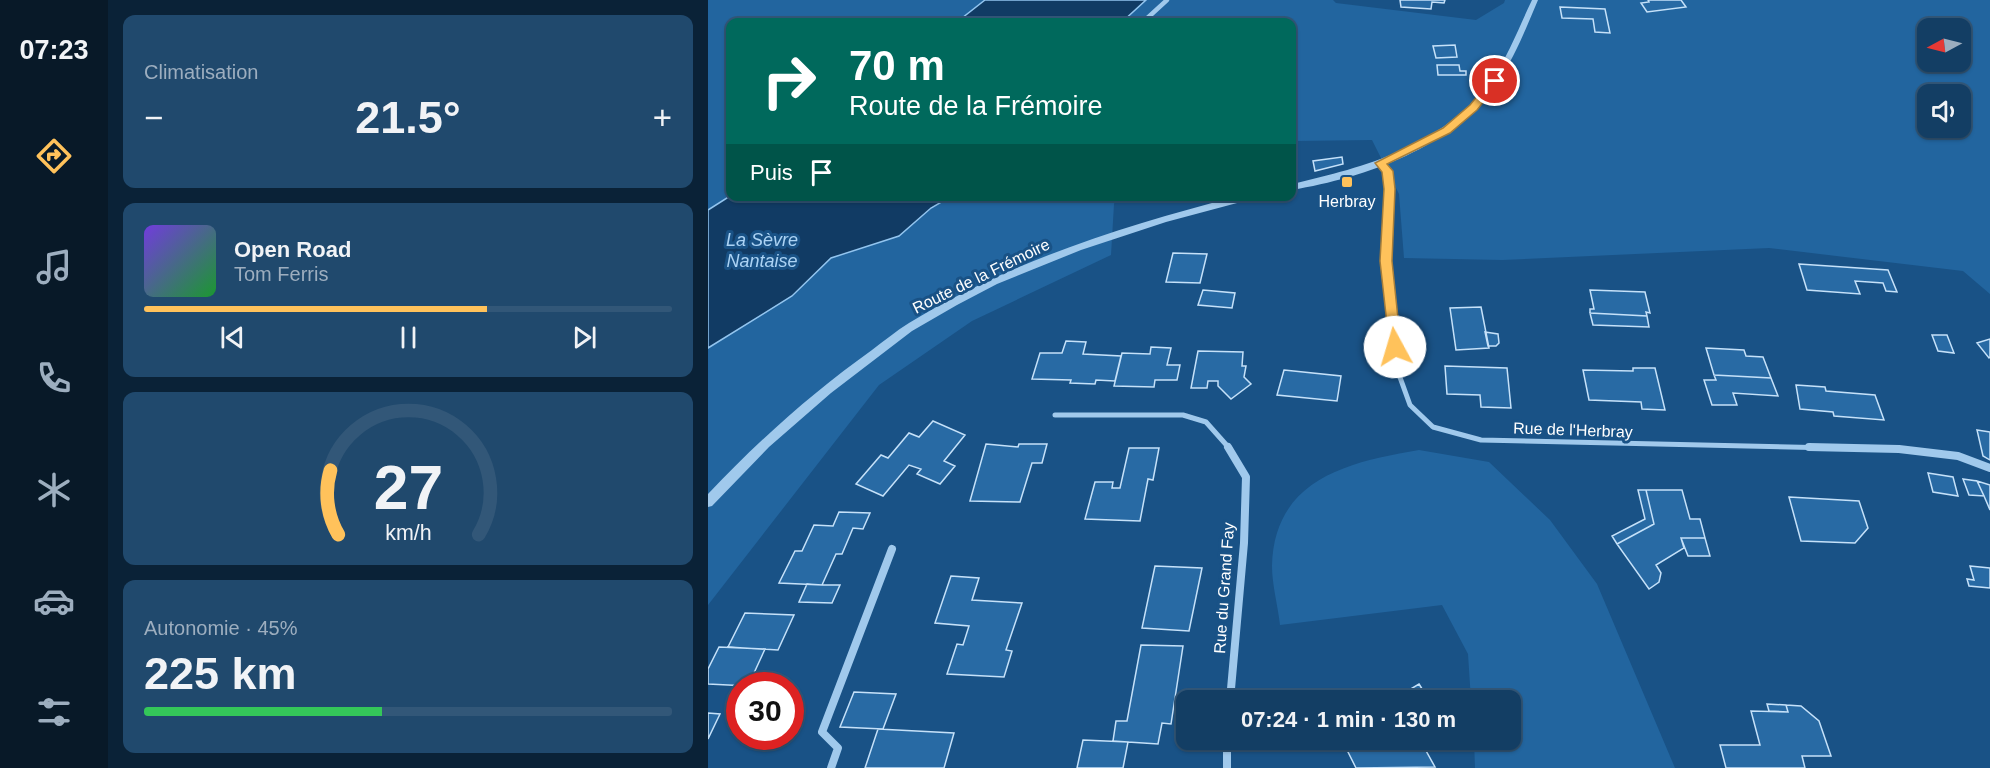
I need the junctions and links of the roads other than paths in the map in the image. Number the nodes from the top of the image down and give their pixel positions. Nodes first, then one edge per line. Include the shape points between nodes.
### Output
1 (1167, 0) edge
2 (1535, 0) edge
3 (1147, 18) edge
4 (1380, 163) junction
5 (1296, 186) edge
6 (1233, 201) edge
7 (1056, 415) dead end
8 (1990, 468) edge
9 (708, 502) edge
10 (892, 549) dead end
11 (1231, 690) edge
12 (1227, 750) edge
13 (831, 768) edge
14 (1227, 768) edge

1 - 3 street
2 - 4 street via 1495,81 1474,107 1446,131
4 - 5 street
4 - 8 street, Rue de l'Herbray via 1388,171 1390,189 1386,261 1397,369 1410,405 1433,427 1481,440 1899,450 1958,456
6 - 9 street, Route de la Frémoire via 1101,239 1031,265 914,325 827,390 738,469
7 - 11 street, Rue du Grand Fay via 1183,415 1206,422 1232,451 1246,477
10 - 13 street via 822,732 838,748
12 - 14 street

